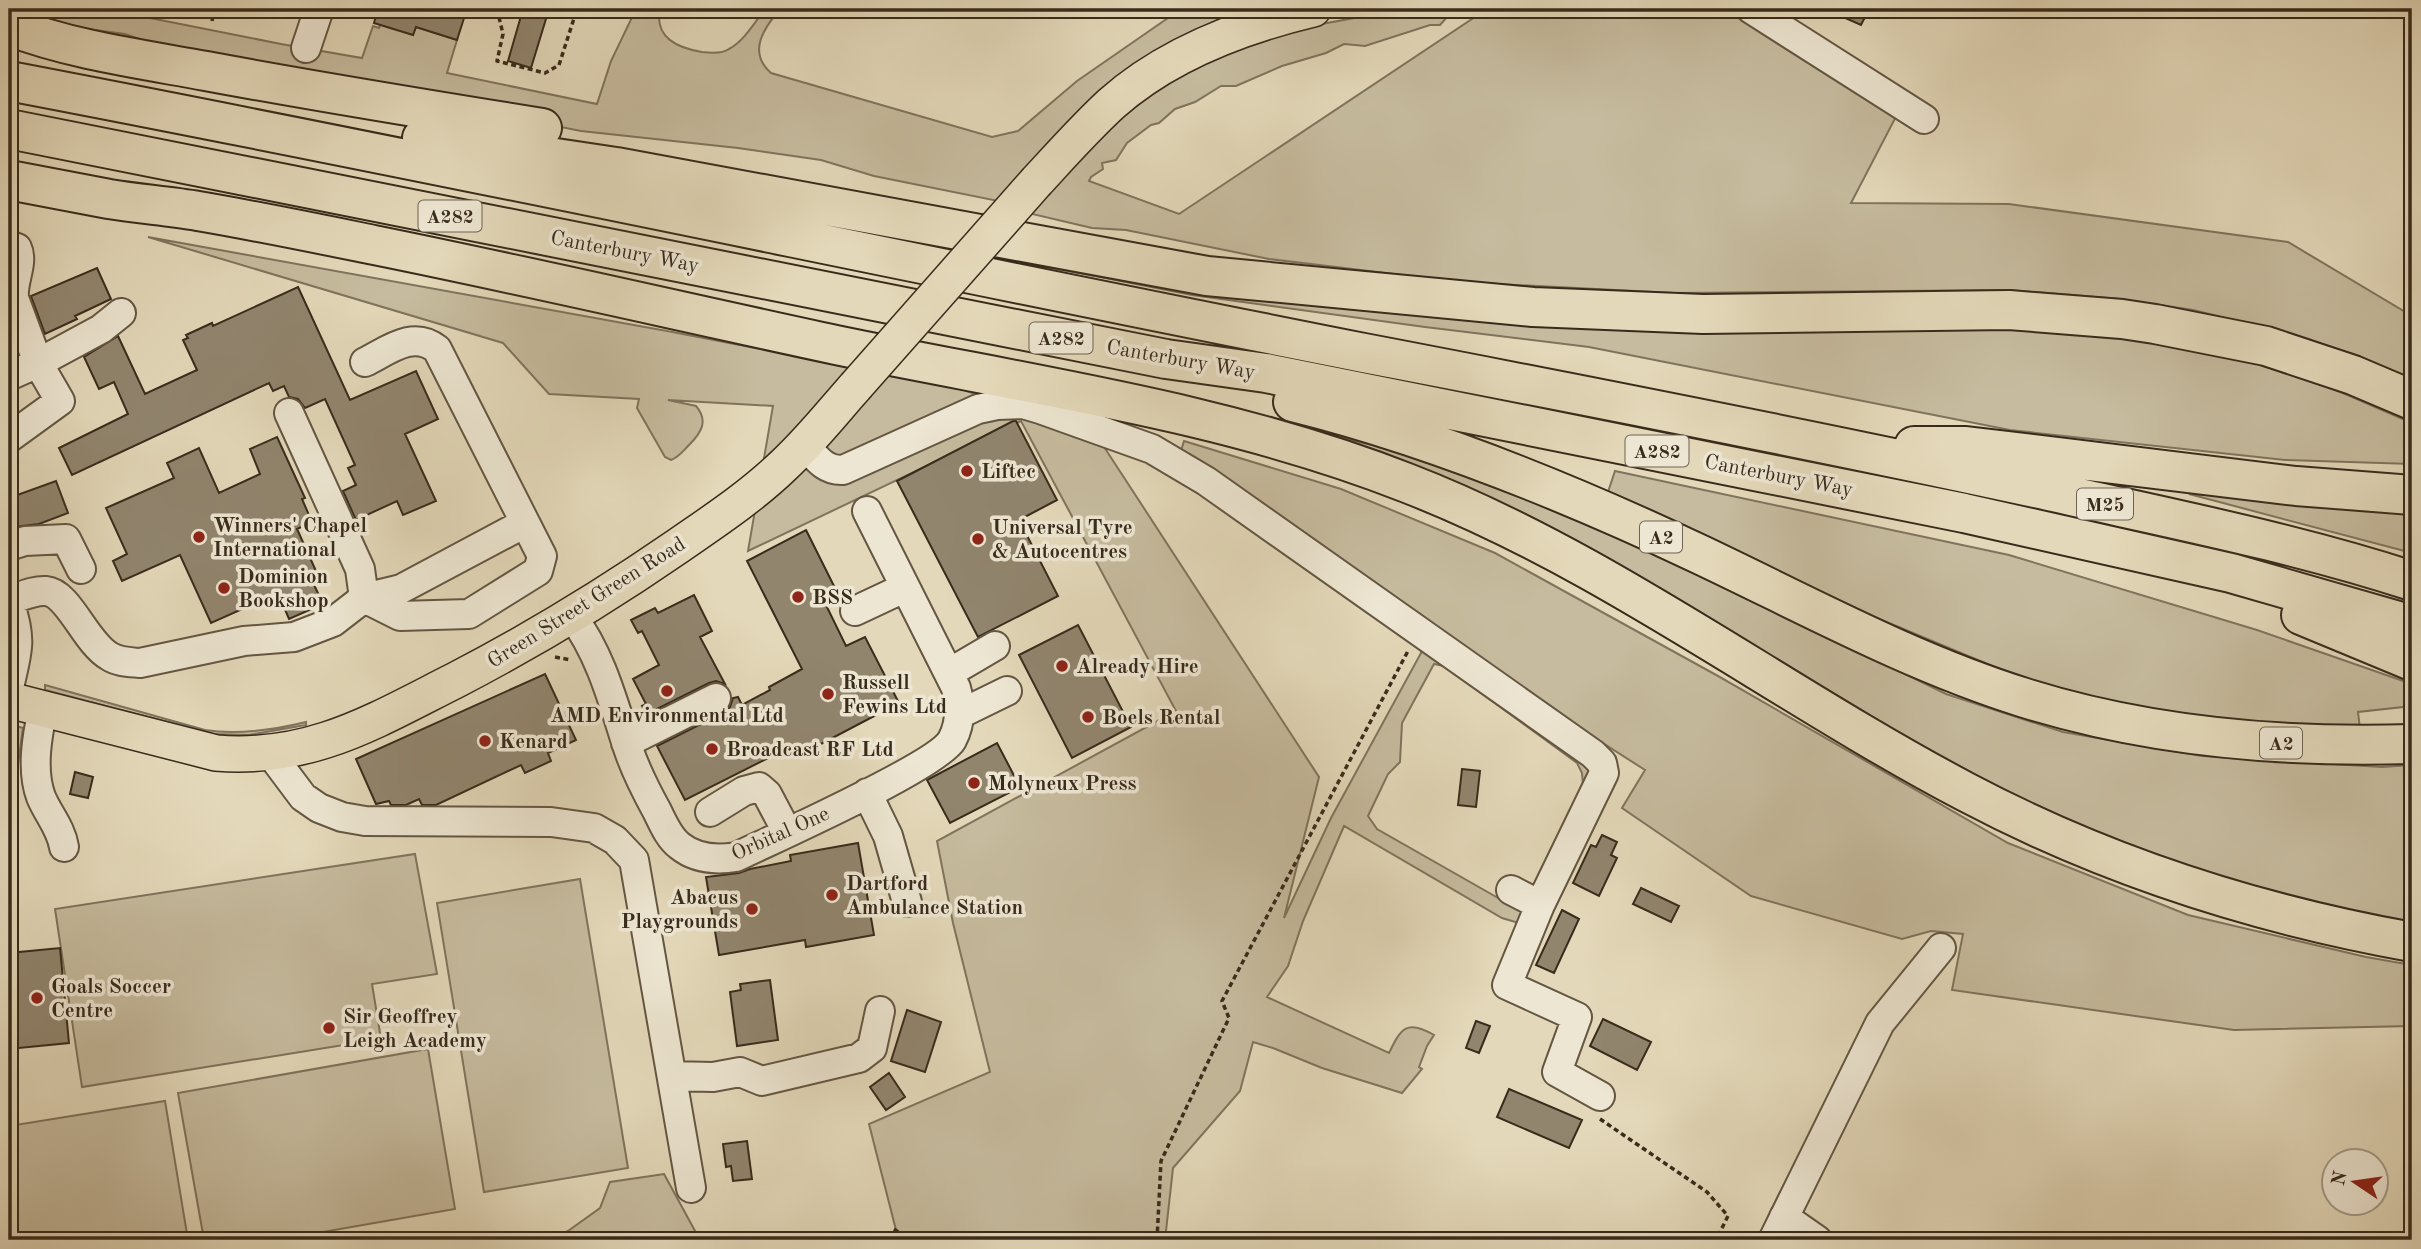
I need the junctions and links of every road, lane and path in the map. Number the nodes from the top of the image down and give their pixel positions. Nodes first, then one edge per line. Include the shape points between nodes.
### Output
1 (214, 9) edge
2 (318, 9) edge
3 (497, 9) edge
4 (577, 9) edge
5 (1313, 9) edge
6 (1751, 9) edge
7 (1240, 19) edge
8 (212, 21) dead end
9 (9, 26) edge
10 (306, 48) dead end
11 (9, 81) edge
12 (1924, 119) dead end
13 (253, 128) junction
14 (9, 129) edge
15 (9, 180) edge
16 (9, 245) edge
17 (1329, 287) junction
18 (121, 313) dead end
19 (1166, 359) junction
20 (365, 362) dead end
21 (38, 363) junction
22 (9, 376) edge
23 (2412, 400) edge
24 (289, 413) dead end
25 (9, 438) edge
26 (804, 444) junction
27 (1835, 446) junction
28 (2412, 495) edge
29 (867, 511) dead end
30 (525, 523) junction
31 (9, 545) edge
32 (2146, 553) junction
33 (81, 569) dead end
34 (2412, 581) edge
35 (904, 588) junction
36 (364, 598) junction
37 (9, 601) edge
38 (855, 611) dead end
39 (572, 616) junction
40 (2412, 625) edge
41 (1419, 632) junction
42 (995, 646) dead end
43 (2412, 661) edge
44 (949, 673) junction
45 (9, 687) edge
46 (1007, 691) dead end
47 (716, 698) dead end
48 (9, 700) edge
49 (43, 709) junction
50 (960, 714) junction
51 (626, 743) junction
52 (2412, 744) edge
53 (270, 753) junction
54 (867, 793) junction
55 (710, 812) dead end
56 (787, 832) junction
57 (64, 847) dead end
58 (1511, 890) dead end
59 (907, 902) dead end
60 (1540, 905) junction
61 (2412, 942) edge
62 (1941, 948) dead end
63 (880, 1011) dead end
64 (672, 1076) junction
65 (1600, 1096) joint
66 (691, 1188) dead end
67 (894, 1229) dead end
68 (1779, 1229) edge
69 (910, 1240) edge
70 (1157, 1240) edge
71 (1716, 1240) edge
72 (1817, 1240) edge

1 - 8 path
2 - 10 street
3 - 4 path via 503,34 497,61 539,73 555,69 562,59
5 - 7 main road, Green Street Green Road
6 - 12 street
7 - 26 main road, Green Street Green Road, bridge via 1141,80 1101,114
9 - 17 highway via 128,57 980,210
11 - 13 highway, Canterbury Way / A282
13 - 17 highway via 378,131 536,153 1207,276
13 - 27 highway, Canterbury Way / A282
14 - 19 highway, Canterbury Way / A282
15 - 61 highway via 419,254 1092,396 1299,445 1410,484 1547,547 1923,768 2038,828 2148,873 2230,899
16 - 21 street via 17,248 20,257 14,298
17 - 23 highway via 1533,307 1643,312 1982,310 2096,316 2266,346
18 - 21 street
19 - 32 highway, Canterbury Way / A282 via 1362,392
19 - 52 highway, A2 via 1553,489 1919,660 2026,699 2113,720 2221,738
20 - 30 street via 416,339 437,349
21 - 22 street
21 - 25 street via 60,401
24 - 36 street via 360,569
26 - 39 main road, Green Street Green Road via 722,516
26 - 41 street via 824,467 842,470 978,410 1023,404 1040,409 1142,444 1182,465
27 - 28 highway via 1966,446 2296,486
27 - 34 highway, M25 via 2182,521
29 - 35 street
30 - 36 street via 401,589
30 - 36 street via 542,556 538,572 469,614 400,615
31 - 33 street via 66,539
32 - 40 highway
32 - 43 highway
35 - 38 street
35 - 44 street
36 - 37 street via 333,622 294,637 244,641 140,663 110,657 95,646 57,594 46,591
37 - 45 street via 19,641
39 - 51 street, Orbital One via 590,642
39 - 53 main road, Green Street Green Road via 369,722 327,740
41 - 60 street via 1602,763 1600,782
41 - 70 path via 1222,1001 1229,1018 1161,1161
42 - 44 street
44 - 50 street
46 - 50 street
47 - 51 street
48 - 49 main road, Green Street Green Road
49 - 53 main road, Green Street Green Road via 216,753
49 - 57 street via 35,745 41,795
50 - 54 street, Orbital One via 952,741 943,750
51 - 56 street, Orbital One via 671,837 690,852 721,859 736,857
53 - 64 street via 303,797 342,817 551,822 594,828 615,841 634,860
54 - 56 street, Orbital One
54 - 59 street via 888,836
55 - 56 street via 759,787
58 - 60 street
60 - 65 street via 1507,985 1577,1017 1558,1072
62 - 68 street via 1880,1023
63 - 64 street via 872,1048 859,1058 762,1080 740,1072
64 - 66 street
65 - 71 path via 1600,1119 1707,1192 1728,1216
67 - 69 path
68 - 72 street

